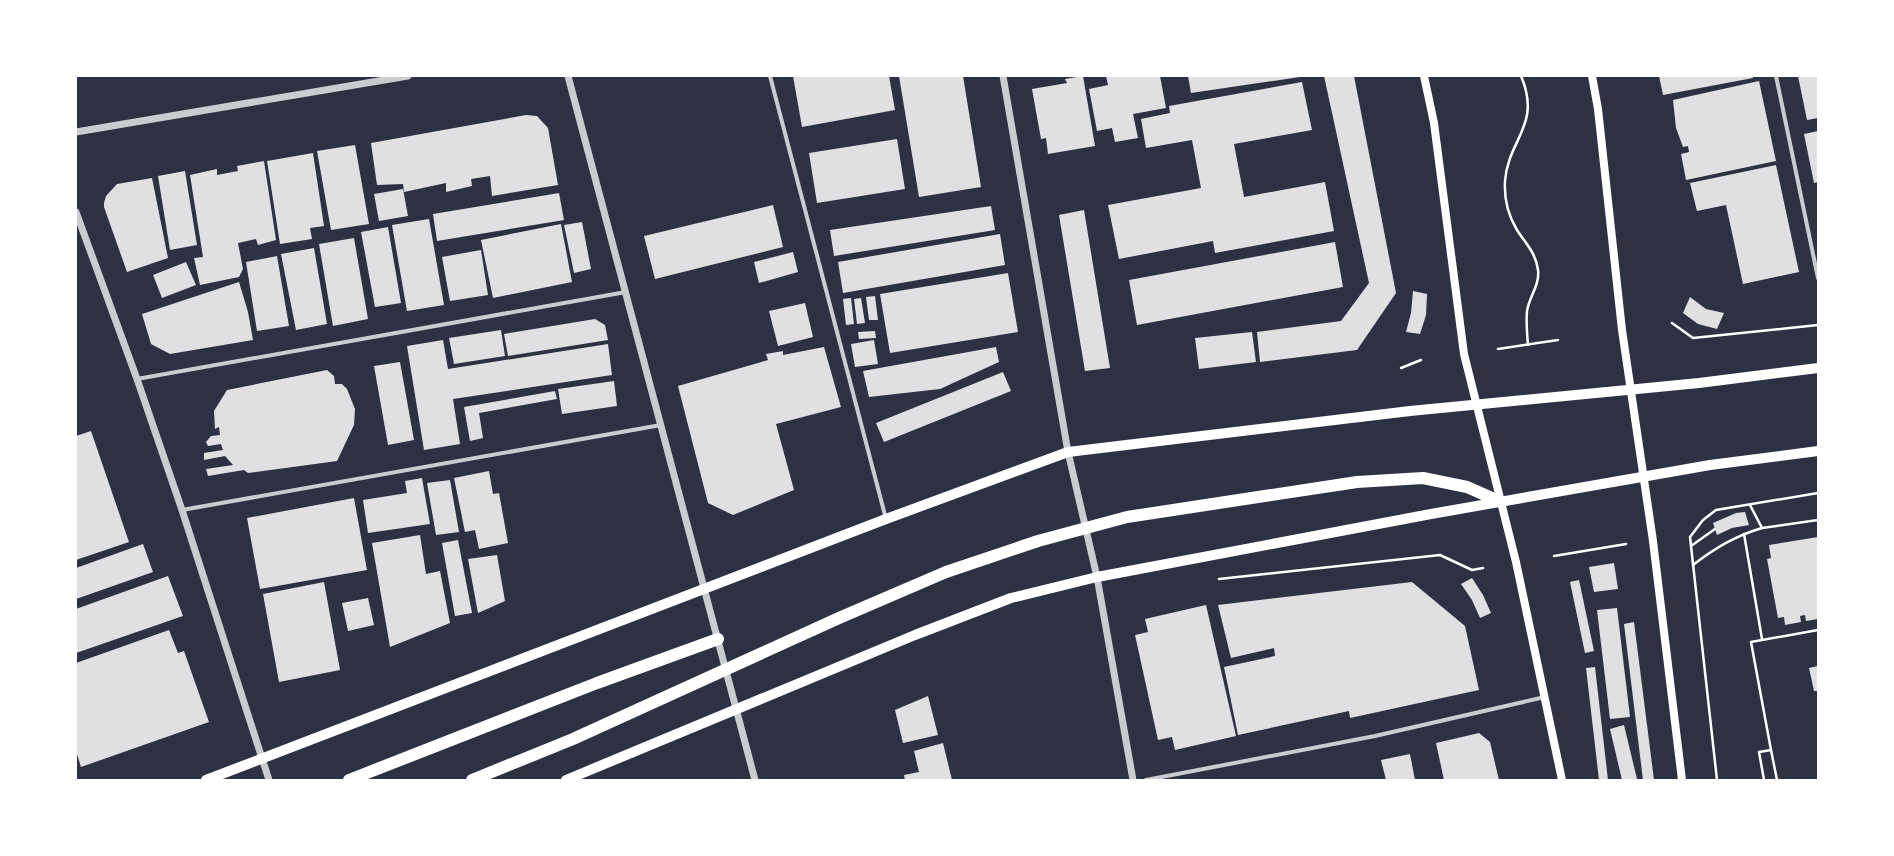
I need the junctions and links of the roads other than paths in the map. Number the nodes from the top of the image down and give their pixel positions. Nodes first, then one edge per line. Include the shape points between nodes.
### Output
1 (408, 76) edge
2 (568, 76) edge
3 (770, 76) edge
4 (1003, 76) edge
5 (1424, 76) edge
6 (1592, 76) edge
7 (1776, 76) edge
8 (76, 132) edge
9 (76, 212) edge
10 (1818, 278) edge
11 (626, 292) junction
12 (1818, 368) edge
13 (137, 379) junction
14 (1630, 389) junction
15 (1477, 406) junction
16 (661, 425) junction
17 (1818, 451) edge
18 (1068, 452) junction
19 (1644, 476) junction
20 (1501, 502) junction
21 (182, 510) junction
22 (886, 519) junction
23 (1097, 577) junction
24 (704, 590) junction
25 (718, 639) junction
26 (1546, 697) junction
27 (737, 710) junction
28 (262, 758) junction
29 (206, 780) edge
30 (269, 780) edge
31 (349, 780) edge
32 (472, 780) edge
33 (566, 780) edge
34 (755, 780) edge
35 (1133, 780) edge
36 (1146, 780) edge
37 (1562, 780) edge
38 (1682, 780) edge

1 - 8 street
2 - 11 street
3 - 22 street
4 - 18 street
5 - 15 main road via 1434,123 1464,354
6 - 14 main road
7 - 10 street
9 - 13 street
11 - 13 street
11 - 16 street
12 - 14 main road
13 - 21 street
14 - 15 main road
14 - 19 main road
15 - 18 main road via 1410,411
15 - 20 main road
16 - 21 street
16 - 24 street
17 - 19 main road
18 - 22 main road
18 - 23 street
19 - 20 main road
19 - 38 main road
20 - 23 main road
20 - 26 main road
20 - 32 highway via 1467,487 1424,478 1357,482 1127,517 1024,546 939,575 580,736
21 - 28 street
22 - 24 main road
23 - 27 main road via 1011,598 915,635
23 - 35 street
24 - 25 street
24 - 28 main road
25 - 27 street
25 - 31 highway via 597,683
26 - 36 street via 1375,736
26 - 37 main road
27 - 33 main road
27 - 34 street
28 - 29 main road
28 - 30 street

